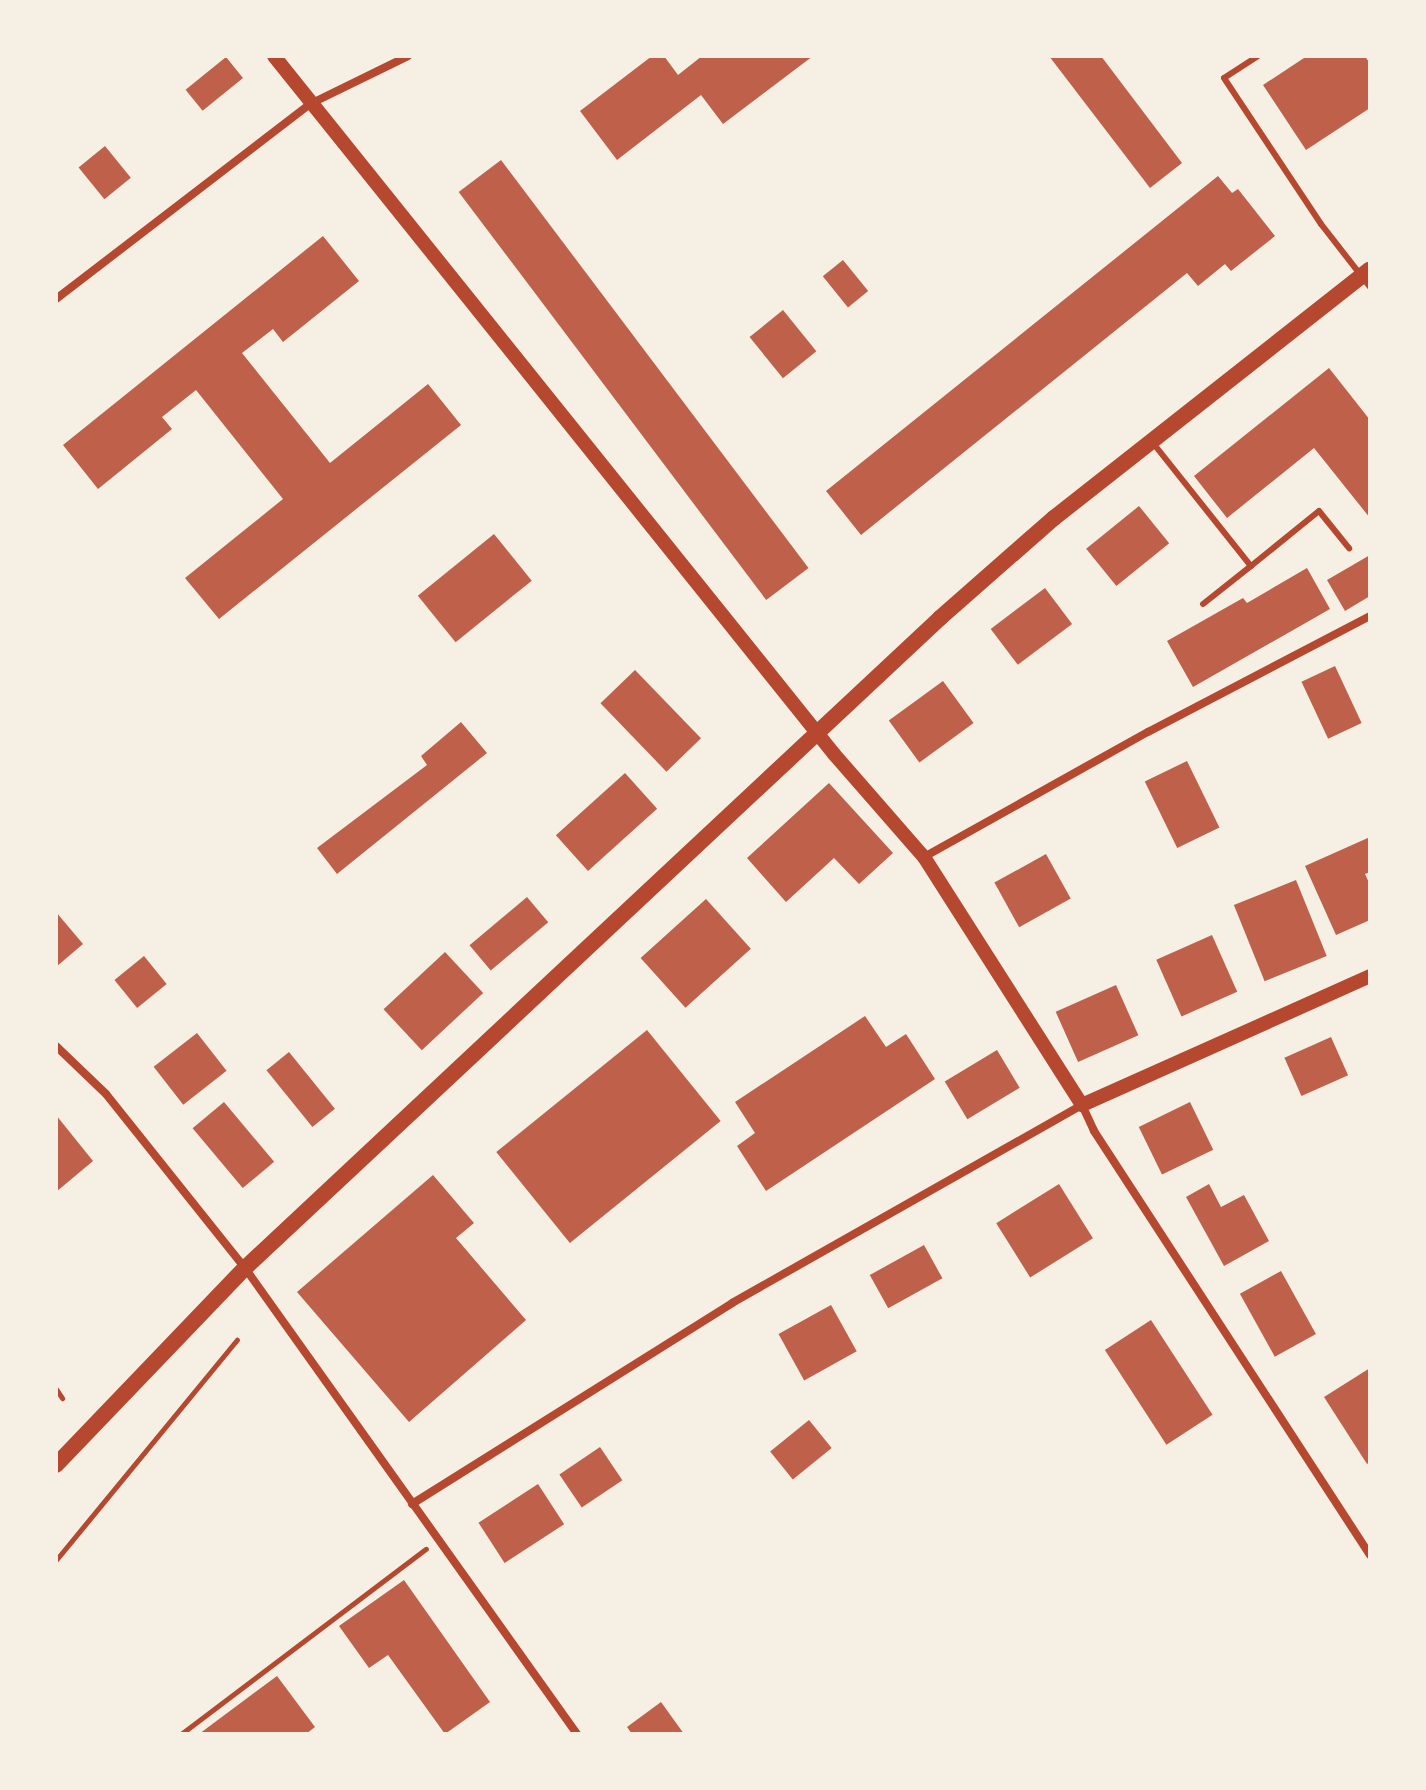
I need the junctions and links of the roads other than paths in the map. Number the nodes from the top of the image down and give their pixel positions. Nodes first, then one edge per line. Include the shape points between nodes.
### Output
1 (274, 56) edge
2 (408, 56) edge
3 (1258, 56) edge
4 (310, 104) junction
5 (1367, 277) edge
6 (56, 299) edge
7 (1151, 441) junction
8 (1349, 548) dead end
9 (1251, 566) junction
10 (1203, 604) dead end
11 (1370, 616) edge
12 (818, 733) junction
13 (924, 857) junction
14 (1370, 976) edge
15 (56, 1046) edge
16 (1082, 1105) junction
17 (245, 1268) junction
18 (56, 1465) edge
19 (412, 1504) junction
20 (1370, 1555) edge
21 (577, 1734) edge

1 - 4 street
2 - 4 street
3 - 5 lane via 1224,78 1321,224
4 - 6 street
4 - 12 street
5 - 7 main road
7 - 9 lane
7 - 12 main road via 1054,518
8 - 9 lane via 1319,511
9 - 10 lane
11 - 13 street
12 - 13 street
12 - 17 main road
13 - 16 street
14 - 16 street
15 - 17 street via 106,1094
16 - 19 street via 732,1303
16 - 20 street
17 - 18 main road
17 - 19 street
19 - 21 street

